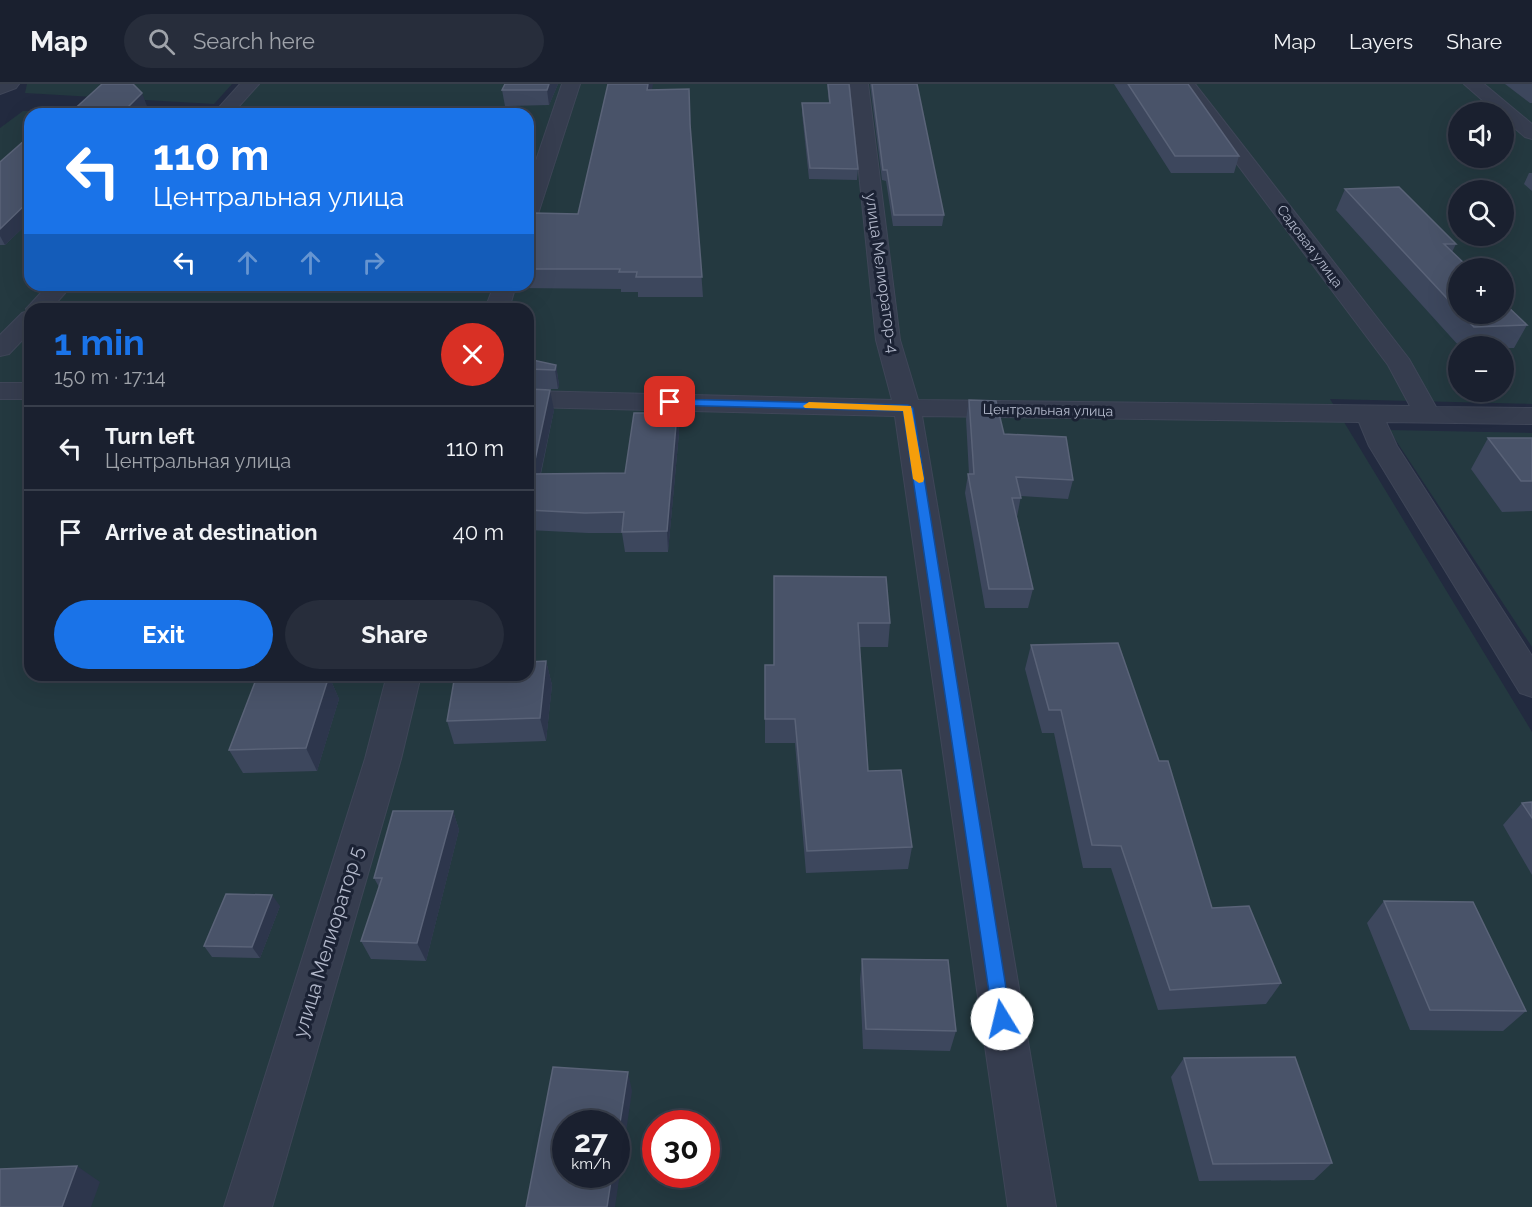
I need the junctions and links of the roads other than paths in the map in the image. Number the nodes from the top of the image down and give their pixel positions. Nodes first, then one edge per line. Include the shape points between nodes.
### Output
1 (10, 84) edge
2 (250, 84) edge
3 (571, 84) edge
4 (859, 84) edge
5 (1186, 84) edge
6 (1473, 84) edge
7 (0, 89) edge
8 (228, 108) edge
9 (1532, 133) edge
10 (534, 196) edge
11 (55, 291) edge
12 (44, 303) edge
13 (24, 324) edge
14 (0, 349) edge
15 (0, 391) edge
16 (24, 391) edge
17 (534, 399) edge
18 (908, 408) junction
19 (1369, 414) junction
20 (1426, 414) junction
21 (1532, 416) edge
22 (403, 681) edge
23 (1532, 684) edge
24 (248, 1207) edge
25 (1032, 1207) edge

1 - 7 street
2 - 8 street
3 - 10 street
4 - 18 street, улица Мелиоратор-4 via 888,340
5 - 20 street, Садовая улица via 1400,364
6 - 9 street
11 - 12 street
13 - 14 street
15 - 16 street
17 - 18 street, Центральная улица
18 - 19 street, Центральная улица
18 - 25 street, улица Мелиоратор-4
19 - 20 street, Центральная улица
19 - 23 street via 1383,446
20 - 21 street, Центральная улица
22 - 24 street, улица Мелиоратор 5

